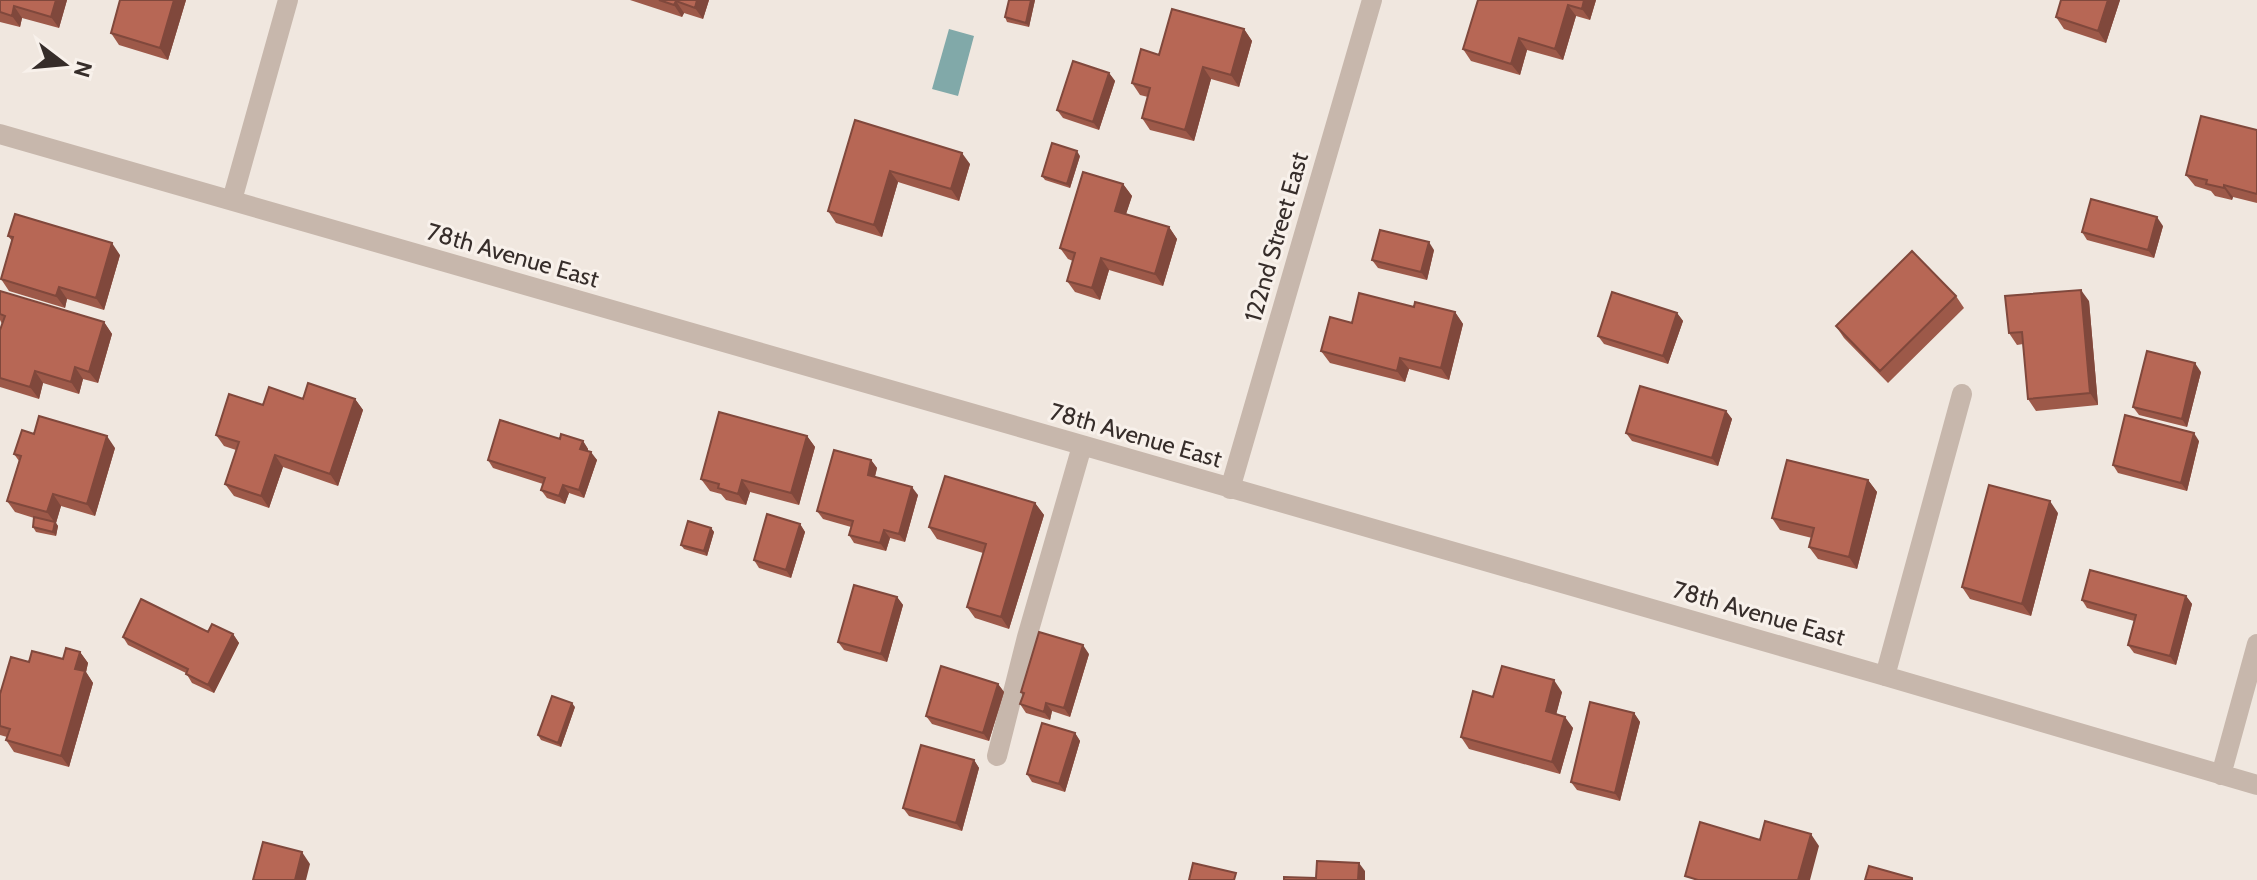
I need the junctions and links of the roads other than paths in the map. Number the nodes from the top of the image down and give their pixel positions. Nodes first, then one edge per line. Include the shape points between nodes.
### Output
1 (288, 0) edge
2 (1372, 0) edge
3 (0, 134) edge
4 (232, 200) junction
5 (1962, 394) dead end
6 (1082, 446) junction
7 (1230, 489) junction
8 (2257, 644) edge
9 (1885, 676) junction
10 (997, 756) dead end
11 (2221, 775) junction
12 (2257, 785) edge

1 - 4 street
2 - 7 street, 122nd Street East
3 - 4 street, 78th Avenue East
4 - 6 street, 78th Avenue East
5 - 9 street
6 - 7 street, 78th Avenue East
6 - 10 street
7 - 9 street, 78th Avenue East
8 - 11 street
9 - 11 street, 78th Avenue East
11 - 12 street, 78th Avenue East

